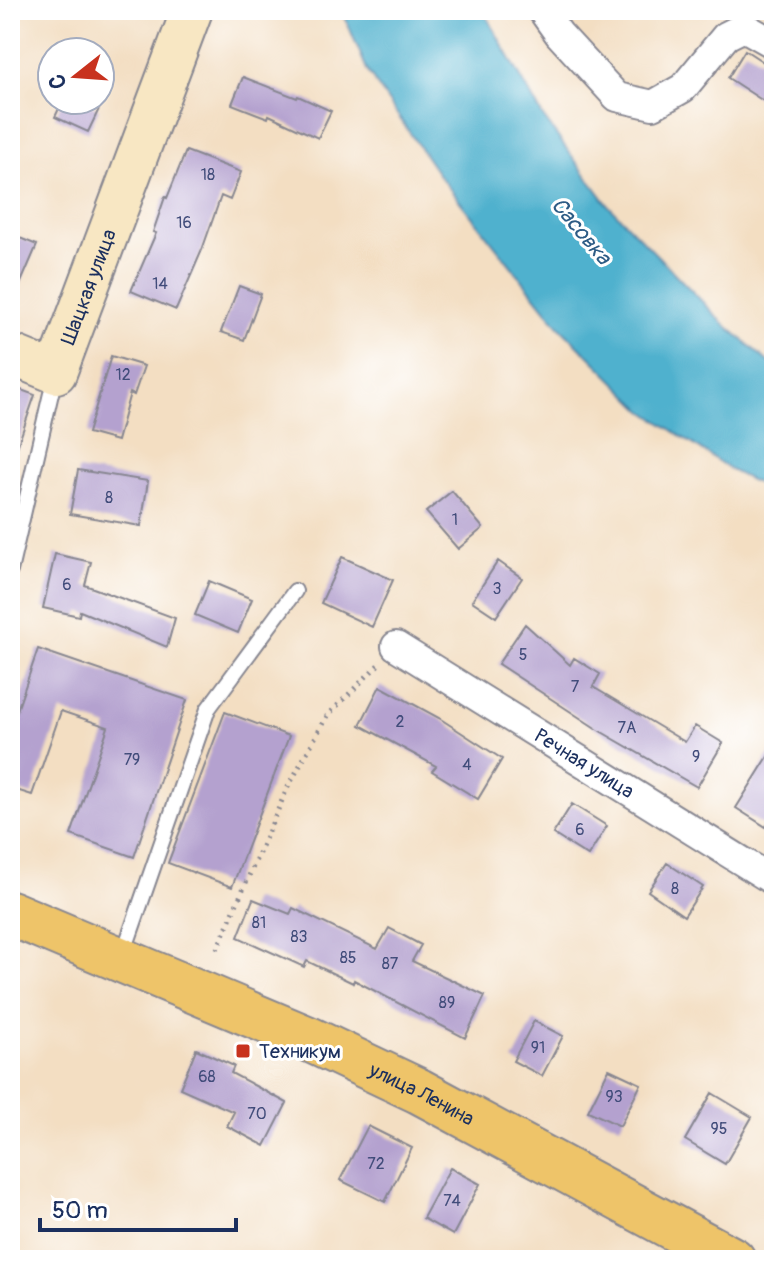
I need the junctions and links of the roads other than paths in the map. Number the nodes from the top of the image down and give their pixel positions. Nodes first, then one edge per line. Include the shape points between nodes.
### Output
1 (192, 10) edge
2 (542, 10) edge
3 (774, 44) edge
4 (10, 354) edge
5 (56, 373) junction
6 (10, 571) edge
7 (295, 591) dead end
8 (396, 646) road end
9 (774, 881) edge
10 (10, 913) edge
11 (122, 958) junction
12 (733, 1260) edge

1 - 5 street, Шацкая улица
2 - 3 street via 617,97 653,105 683,88 726,36 744,27
4 - 5 street
5 - 6 lane, Шацкая улица
7 - 11 lane via 208,709
8 - 9 street, Речная улица
10 - 11 main road, улица Ленина
11 - 12 main road, улица Ленина via 419,1091

